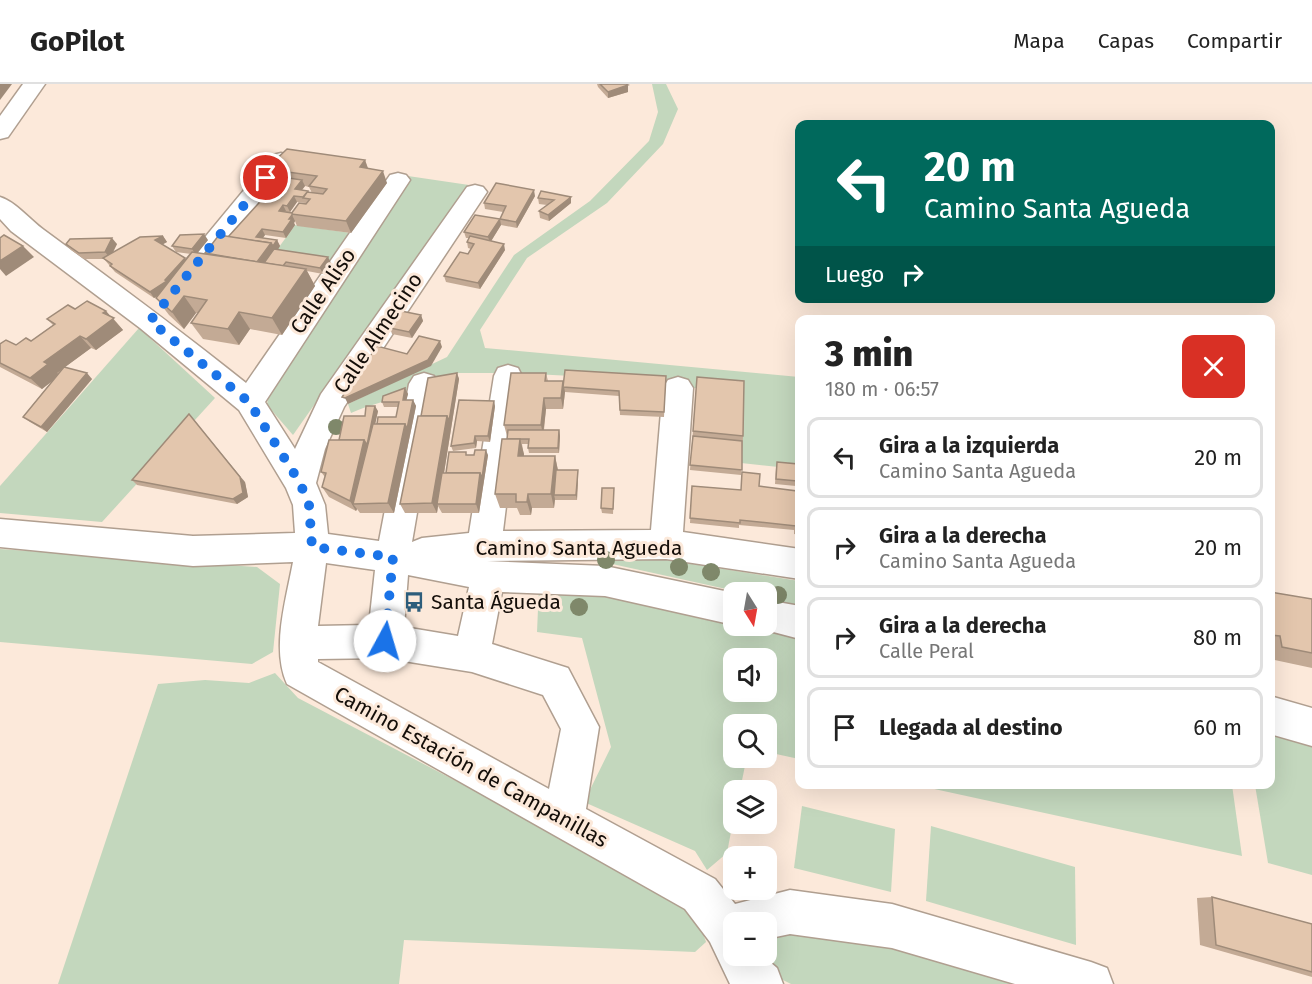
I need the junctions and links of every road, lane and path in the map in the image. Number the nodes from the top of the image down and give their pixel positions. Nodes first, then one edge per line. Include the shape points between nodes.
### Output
1 (34, 84) edge
2 (0, 132) edge
3 (281, 160) edge
4 (398, 180) dead end
5 (475, 192) dead end
6 (0, 205) edge
7 (165, 303) junction
8 (508, 376) edge
9 (424, 384) edge
10 (678, 388) dead end
11 (249, 402) junction
12 (300, 483) junction
13 (0, 533) edge
14 (666, 544) junction
15 (312, 547) junction
16 (393, 557) junction
17 (486, 561) junction
18 (795, 563) edge
19 (723, 607) edge
20 (777, 618) edge
21 (795, 622) edge
22 (385, 641) junction
23 (299, 643) junction
24 (472, 655) junction
25 (1275, 716) edge
26 (1312, 727) edge
27 (564, 819) junction
28 (777, 922) edge
29 (723, 927) edge
30 (1091, 984) edge

1 - 2 street
3 - 7 street
4 - 11 street, Calle Aliso
5 - 12 street, Calle Almecino via 331,402
6 - 7 street via 20,225
7 - 11 street
8 - 17 street
9 - 16 street
10 - 14 street
11 - 12 street
12 - 15 street via 309,505
13 - 15 street, Camino Santa Agueda via 193,551
14 - 17 street, Camino Santa Agueda
14 - 18 street, Camino Santa Agueda
15 - 16 street, Camino Santa Agueda
15 - 23 street, Camino Estación de Campanillas
16 - 17 street, Camino Santa Agueda
16 - 22 street
17 - 19 street, Camino Santa Agueda
17 - 24 street
20 - 21 street
22 - 23 street
22 - 24 street
23 - 27 street, Camino Estación de Campanillas via 300,672
24 - 27 street via 555,681 580,727
25 - 26 street
27 - 29 street, Camino Estación de Campanillas via 700,894
28 - 30 street via 790,912 892,926

